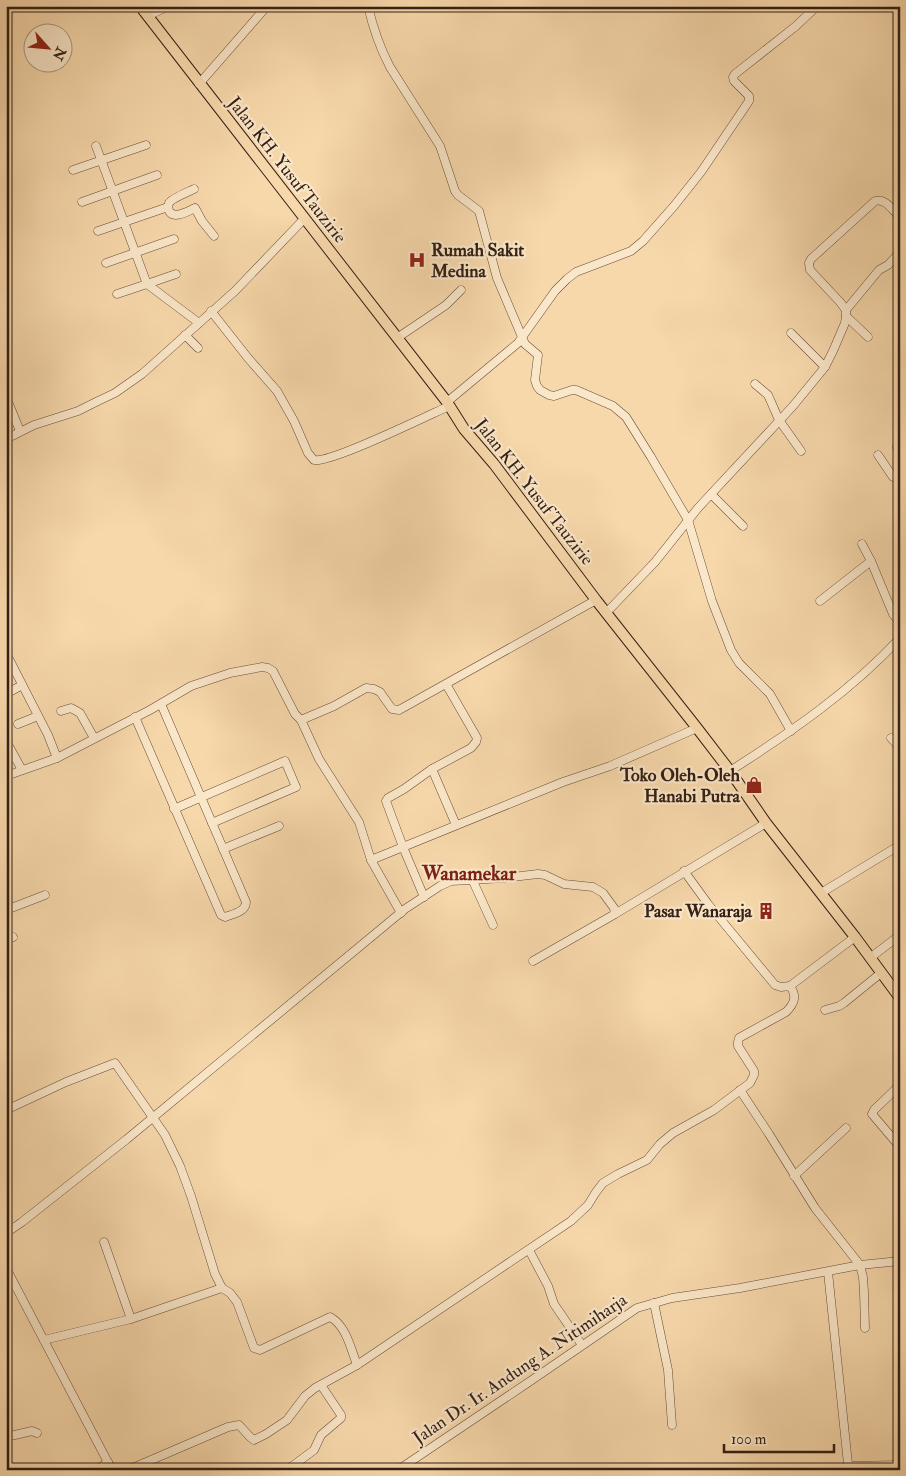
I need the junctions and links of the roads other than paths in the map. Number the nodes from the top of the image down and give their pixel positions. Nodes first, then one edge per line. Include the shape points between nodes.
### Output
1 (140, 6) edge
2 (169, 6) edge
3 (267, 6) edge
4 (368, 6) edge
5 (817, 6) edge
6 (147, 16) junction
7 (199, 84) junction
8 (146, 145) dead end
9 (96, 146) dead end
10 (101, 160) junction
11 (73, 170) dead end
12 (157, 175) dead end
13 (194, 189) dead end
14 (112, 191) junction
15 (82, 202) dead end
16 (168, 207) junction
17 (900, 217) edge
18 (305, 218) junction
19 (124, 222) junction
20 (98, 232) dead end
21 (214, 236) dead end
22 (174, 239) dead end
23 (900, 252) edge
24 (135, 253) junction
25 (106, 263) dead end
26 (176, 274) dead end
27 (147, 284) junction
28 (461, 290) dead end
29 (117, 294) dead end
30 (211, 311) junction
31 (846, 313) junction
32 (199, 323) junction
33 (791, 333) dead end
34 (186, 335) junction
35 (868, 337) dead end
36 (397, 338) junction
37 (522, 338) junction
38 (198, 348) dead end
39 (825, 367) junction
40 (755, 384) dead end
41 (6, 397) edge
42 (448, 404) junction
43 (779, 420) junction
44 (20, 431) junction
45 (6, 439) edge
46 (801, 451) dead end
47 (878, 455) dead end
48 (900, 476) edge
49 (711, 494) junction
50 (688, 520) junction
51 (743, 526) dead end
52 (862, 544) dead end
53 (871, 561) junction
54 (596, 600) junction
55 (820, 600) dead end
56 (607, 612) junction
57 (900, 623) edge
58 (900, 638) edge
59 (7, 656) edge
60 (446, 684) junction
61 (22, 685) junction
62 (6, 694) edge
63 (161, 704) junction
64 (62, 711) dead end
65 (38, 716) junction
66 (135, 717) junction
67 (300, 720) junction
68 (18, 724) dead end
69 (697, 728) junction
70 (791, 731) junction
71 (94, 738) junction
72 (891, 738) dead end
73 (6, 741) edge
74 (900, 748) edge
75 (57, 758) junction
76 (432, 769) junction
77 (22, 770) junction
78 (730, 771) junction
79 (6, 776) edge
80 (201, 797) junction
81 (174, 809) junction
82 (212, 823) junction
83 (766, 823) junction
84 (456, 825) junction
85 (279, 826) dead end
86 (900, 845) edge
87 (403, 847) junction
88 (223, 849) junction
89 (370, 860) junction
90 (684, 871) junction
91 (472, 879) junction
92 (821, 893) junction
93 (45, 894) dead end
94 (424, 897) junction
95 (6, 910) edge
96 (401, 913) junction
97 (615, 914) junction
98 (493, 925) dead end
99 (900, 936) edge
100 (855, 937) junction
101 (870, 958) junction
102 (534, 961) dead end
103 (881, 973) junction
104 (790, 986) junction
105 (900, 998) edge
106 (826, 1010) dead end
107 (900, 1085) edge
108 (740, 1090) junction
109 (6, 1110) edge
110 (152, 1118) junction
111 (846, 1128) dead end
112 (900, 1147) edge
113 (794, 1176) junction
114 (6, 1233) edge
115 (104, 1242) dead end
116 (529, 1250) junction
117 (900, 1261) edge
118 (860, 1265) junction
119 (6, 1268) edge
120 (828, 1272) junction
121 (222, 1288) junction
122 (654, 1303) junction
123 (131, 1319) junction
124 (865, 1328) dead end
125 (44, 1340) junction
126 (582, 1345) junction
127 (357, 1365) junction
128 (321, 1385) junction
129 (672, 1425) dead end
130 (37, 1433) dead end
131 (6, 1437) edge
132 (108, 1462) junction
133 (896, 1467) edge
134 (846, 1468) edge
135 (98, 1470) edge
136 (112, 1470) edge
137 (128, 1470) edge
138 (287, 1470) edge
139 (398, 1470) edge

1 - 6 main road, Jalan KH. Yusuf Tauzirie
2 - 6 street
3 - 7 street
4 - 37 street via 384,54 442,151 455,191 479,211 497,278
5 - 37 street via 735,74 734,81 749,96 749,101 701,172 643,241 631,251 576,272 567,279
6 - 7 main road, Jalan KH. Yusuf Tauzirie
7 - 18 main road, Jalan KH. Yusuf Tauzirie
8 - 10 street
9 - 10 street
10 - 11 street
10 - 14 street
12 - 14 street
13 - 16 street via 171,201
14 - 15 street
14 - 19 street
16 - 19 street
16 - 21 street via 176,215 195,208
17 - 31 street via 885,201 875,201 808,263 810,270
18 - 30 street via 235,291
18 - 36 main road, Jalan KH. Yusuf Tauzirie
19 - 20 street
19 - 24 street
22 - 24 street
23 - 31 street via 879,270
24 - 25 street
24 - 27 street
26 - 27 street
27 - 29 street
27 - 32 street
28 - 36 street
30 - 32 street
30 - 42 street via 277,390 314,460 360,446
31 - 35 street
31 - 39 street
32 - 34 street
33 - 39 street
34 - 38 street
34 - 44 street via 142,374 114,393
36 - 42 main road, Jalan KH. Yusuf Tauzirie
37 - 42 street
37 - 50 street via 527,347 538,355 535,380 540,390 554,396 576,390 620,410
39 - 43 street
40 - 43 street via 768,395
41 - 44 street
42 - 54 main road, Jalan KH. Yusuf Tauzirie
43 - 46 street
43 - 49 street
44 - 45 street
47 - 48 street via 892,476
49 - 50 street
49 - 51 street
50 - 56 street
50 - 70 street via 712,601 731,650 739,663 770,694
52 - 53 street
53 - 55 street
53 - 57 street
54 - 56 main road, Jalan KH. Yusuf Tauzirie
54 - 60 street
56 - 69 main road, Jalan KH. Yusuf Tauzirie
58 - 70 street via 855,682
59 - 61 street
60 - 67 street via 396,710 377,690 366,688
60 - 76 street via 477,738 471,748
61 - 62 street
61 - 65 street
63 - 66 street
63 - 67 street via 202,682 265,667 273,671
63 - 80 street
64 - 71 street via 71,708 80,713
65 - 68 street
65 - 75 street
66 - 71 street
66 - 81 street
67 - 89 street via 319,759 359,822
69 - 78 main road, Jalan KH. Yusuf Tauzirie
69 - 84 street via 610,766
70 - 78 street
71 - 75 street
72 - 74 street
73 - 77 street
75 - 77 street
76 - 84 street
76 - 87 street via 386,800
77 - 79 street
78 - 83 main road, Jalan KH. Yusuf Tauzirie
80 - 81 street
80 - 82 street
80 - 82 street via 285,761 296,787
81 - 88 street via 218,910 225,917 244,909 246,902
82 - 88 street
83 - 90 street
83 - 92 main road, Jalan KH. Yusuf Tauzirie
84 - 87 street
85 - 88 street
86 - 92 street
87 - 89 street
87 - 94 street
89 - 96 street
90 - 97 street
90 - 104 street via 775,985
91 - 94 street via 451,881
91 - 97 street via 545,874 564,884 593,888 603,893
91 - 98 street
92 - 100 main road, Jalan KH. Yusuf Tauzirie
93 - 95 street
94 - 96 street
96 - 110 street
97 - 102 street
99 - 101 street
100 - 101 main road, Jalan KH. Yusuf Tauzirie
100 - 104 street
101 - 103 main road, Jalan KH. Yusuf Tauzirie
103 - 105 main road, Jalan KH. Yusuf Tauzirie
103 - 106 street via 844,1003
104 - 108 street via 795,996 792,1006 738,1042 754,1071 750,1083
107 - 112 street via 872,1114
108 - 113 street
108 - 116 street via 714,1110 673,1133 647,1160 603,1183 581,1213
109 - 110 street via 116,1062
110 - 114 street
110 - 121 street via 165,1135 180,1166
111 - 113 street
113 - 118 street
115 - 123 street
116 - 126 street via 554,1304
116 - 127 street
117 - 118 street, Jalan Dr. Ir. Andung A. Nitimiharja
118 - 120 street, Jalan Dr. Ir. Andung A. Nitimiharja
118 - 124 street
119 - 125 street
120 - 122 street, Jalan Dr. Ir. Andung A. Nitimiharja
120 - 134 street
121 - 123 street
121 - 127 street via 237,1302 254,1348 260,1350 330,1317 345,1334
122 - 126 street, Jalan Dr. Ir. Andung A. Nitimiharja via 636,1308
122 - 129 street via 668,1370
123 - 125 street
125 - 132 street
126 - 139 street, Jalan Dr. Ir. Andung A. Nitimiharja
127 - 128 street
128 - 137 street via 305,1396 287,1420 256,1440 236,1425
128 - 138 street via 342,1417 321,1435 315,1449
130 - 131 street via 32,1431
132 - 135 street
132 - 136 street
133 - 134 street

